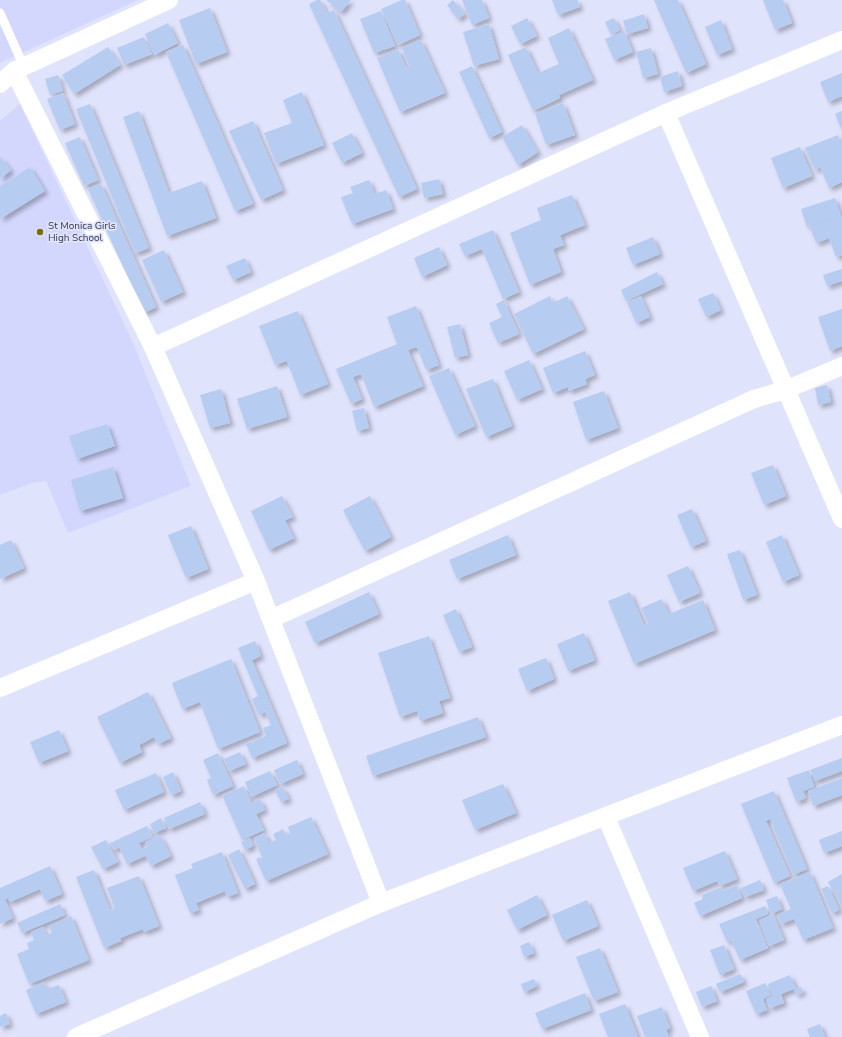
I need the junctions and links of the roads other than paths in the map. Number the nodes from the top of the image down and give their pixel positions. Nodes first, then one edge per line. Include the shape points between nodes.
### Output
1 (169, 0) edge
2 (0, 13) edge
3 (2, 25) edge
4 (842, 40) edge
5 (19, 69) junction
6 (0, 84) edge
7 (666, 113) junction
8 (153, 347) junction
9 (842, 366) edge
10 (785, 390) junction
11 (842, 519) edge
12 (256, 581) junction
13 (271, 619) junction
14 (0, 688) edge
15 (842, 725) edge
16 (606, 817) junction
17 (381, 903) junction
18 (76, 1037) edge
19 (700, 1037) edge

1 - 5 street
2 - 3 lane
3 - 5 lane
4 - 7 street
5 - 6 street
5 - 8 street
7 - 8 street
7 - 10 street
8 - 12 street
9 - 10 street
10 - 11 street
10 - 13 street via 754,399
12 - 13 street
12 - 14 street
13 - 17 street
15 - 16 street
16 - 17 street
16 - 19 street
17 - 18 street

